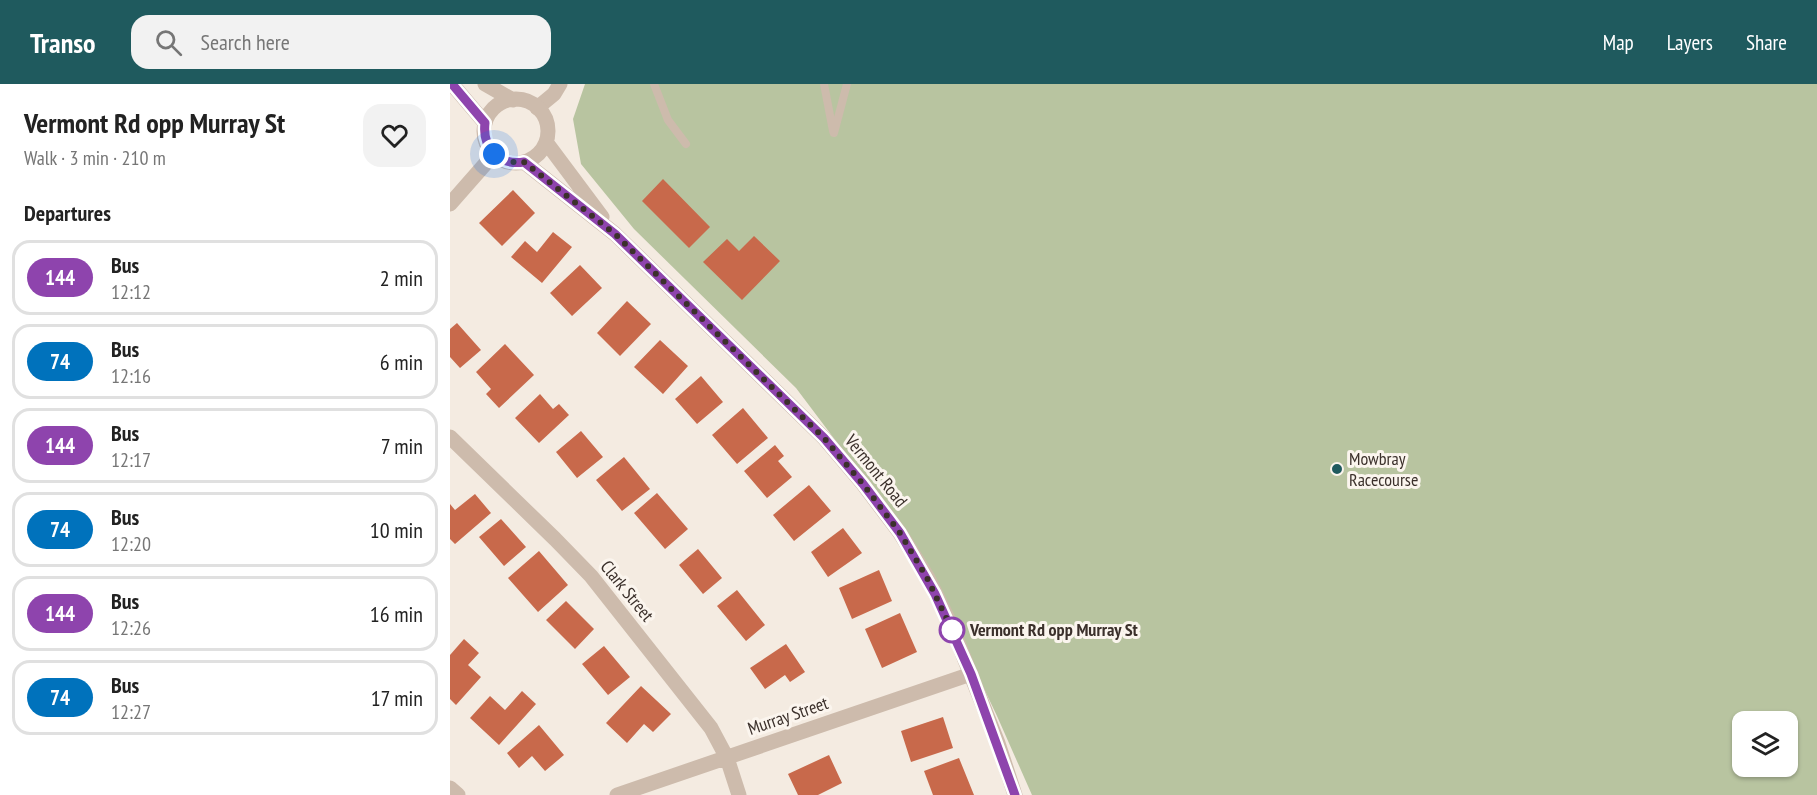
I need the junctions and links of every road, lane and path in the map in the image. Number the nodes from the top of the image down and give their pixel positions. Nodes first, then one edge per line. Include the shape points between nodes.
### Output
1 (452, 84) edge
2 (485, 84) edge
3 (560, 84) edge
4 (654, 84) edge
5 (824, 84) edge
6 (847, 84) edge
7 (513, 100) junction
8 (537, 108) junction
9 (485, 123) junction
10 (546, 142) junction
11 (686, 144) dead end
12 (494, 154) junction
13 (524, 162) junction
14 (450, 204) edge
15 (615, 234) junction
16 (450, 437) edge
17 (971, 674) junction
18 (727, 758) junction
19 (450, 788) edge
20 (458, 795) edge
21 (617, 795) edge
22 (740, 795) edge
23 (1015, 795) edge

1 - 9 street
2 - 7 street
3 - 8 street
4 - 11 lane via 668,120
5 - 6 lane via 834,133
7 - 8 street via 524,100
7 - 9 street via 492,110
8 - 10 street via 548,126
9 - 12 street via 485,137
10 - 13 street via 538,155
10 - 15 street, Vermont Road
12 - 13 street, Vermont Road via 508,162
12 - 14 street
13 - 15 street, Vermont Road
15 - 17 street, Vermont Road via 816,430 863,484 900,533 927,578
16 - 18 street, Clark Street via 591,576 711,728
17 - 18 street, Murray Street
17 - 23 street, Vermont Road
18 - 21 street, Murray Street
18 - 22 street, Clark Street
19 - 20 street

